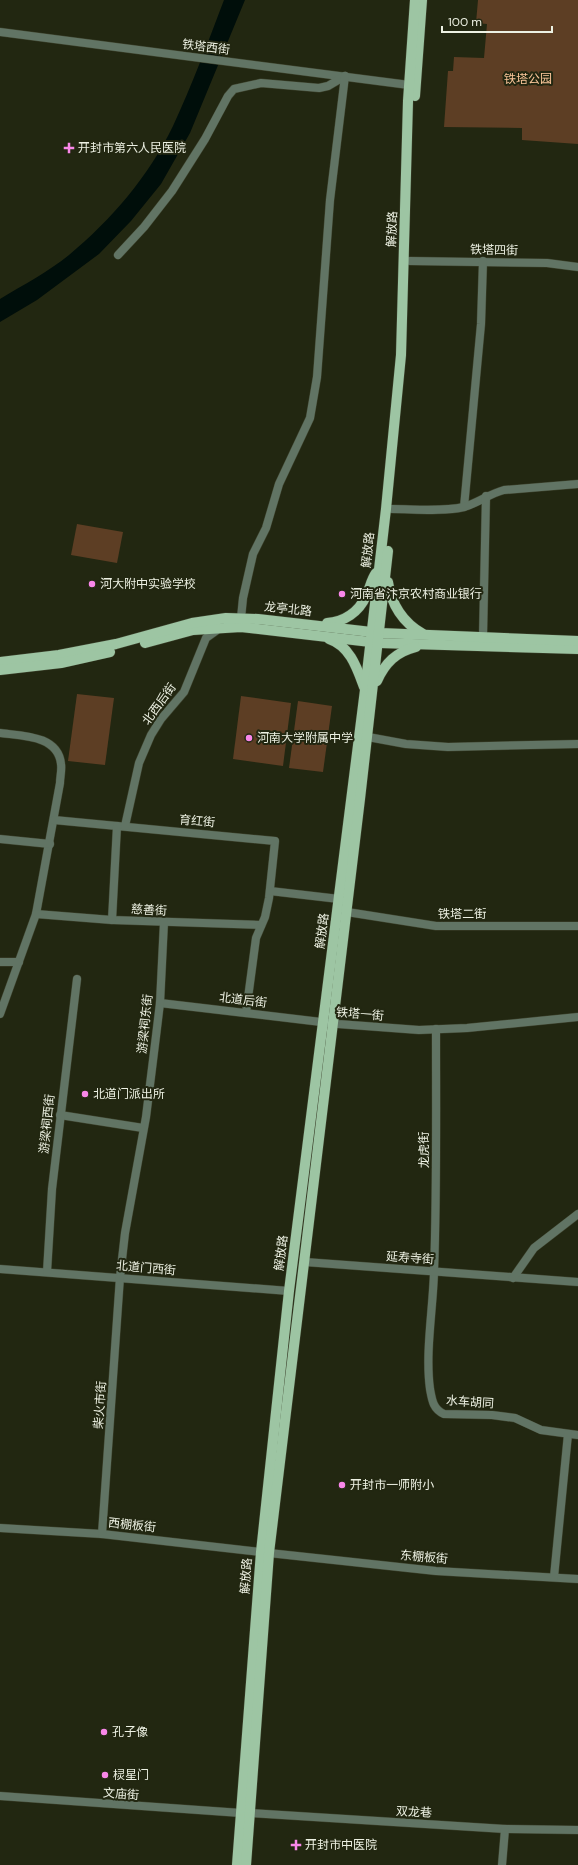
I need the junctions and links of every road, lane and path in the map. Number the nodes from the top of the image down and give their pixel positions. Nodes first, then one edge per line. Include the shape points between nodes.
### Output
1 (414, 0) edge
2 (422, 0) edge
3 (0, 32) edge
4 (345, 76) junction
5 (409, 85) junction
6 (118, 255) dead end
7 (410, 261) junction
8 (483, 261) junction
9 (578, 267) edge
10 (578, 484) edge
11 (486, 496) junction
12 (464, 507) junction
13 (392, 509) junction
14 (383, 569) junction
15 (241, 618) junction
16 (313, 624) junction
17 (220, 628) junction
18 (316, 635) junction
19 (483, 637) junction
20 (375, 638) junction
21 (425, 640) junction
22 (578, 641) edge
23 (578, 649) edge
24 (0, 662) edge
25 (0, 670) edge
26 (369, 691) junction
27 (0, 733) edge
28 (368, 737) junction
29 (578, 744) edge
30 (54, 820) junction
31 (121, 826) junction
32 (0, 839) edge
33 (50, 844) junction
34 (270, 891) junction
35 (339, 899) junction
36 (347, 912) junction
37 (36, 914) junction
38 (112, 920) junction
39 (164, 922) junction
40 (261, 925) junction
41 (578, 926) edge
42 (0, 962) edge
43 (19, 962) junction
44 (77, 979) dead end
45 (160, 1003) junction
46 (578, 1012) edge
47 (246, 1013) junction
48 (0, 1014) edge
49 (578, 1017) edge
50 (334, 1021) junction
51 (323, 1022) junction
52 (436, 1029) junction
53 (60, 1115) junction
54 (144, 1128) junction
55 (578, 1214) edge
56 (305, 1262) junction
57 (0, 1269) edge
58 (434, 1271) junction
59 (47, 1272) junction
60 (120, 1277) junction
61 (513, 1278) junction
62 (578, 1282) edge
63 (289, 1291) junction
64 (568, 1434) junction
65 (578, 1435) edge
66 (0, 1528) edge
67 (102, 1534) junction
68 (265, 1552) junction
69 (554, 1577) junction
70 (578, 1579) edge
71 (0, 1796) edge
72 (245, 1813) junction
73 (505, 1829) junction
74 (578, 1830) edge
75 (237, 1865) edge
76 (246, 1865) edge
77 (502, 1865) edge

1 - 5 main road, 解放路
2 - 7 main road, 解放路 via 415,101
3 - 4 street, 铁塔西街
4 - 5 street, 铁塔西街
4 - 6 street via 328,86 318,88 261,83 234,89 172,191
4 - 15 street via 330,200 317,377 310,418 279,484 266,528 253,554
5 - 14 main road, 解放路 via 401,355
7 - 8 street, 铁塔四街
7 - 13 main road, 解放路 via 407,356
8 - 9 street, 铁塔四街 via 547,263
8 - 12 street via 481,324
10 - 11 street via 504,490
11 - 12 street
11 - 19 street
12 - 13 street
13 - 14 main road, 解放路
14 - 16 main road via 372,579 362,604 354,612 336,623
14 - 20 main road, 解放路
14 - 21 main road via 396,609
15 - 16 main road, 龙亭北路
15 - 24 main road, 龙亭北路 via 192,623 116,644 59,655
16 - 20 main road, 龙亭北路
17 - 18 main road, 龙亭北路 via 252,628
17 - 25 main road, 龙亭北路 via 193,630 61,663
17 - 31 street, 北西后街 via 206,638 184,692 151,735 139,763
18 - 20 main road, 龙亭北路
18 - 26 main road via 333,640 348,653
19 - 21 main road, 龙亭北路
19 - 22 main road, 龙亭北路
20 - 21 main road, 龙亭北路
20 - 26 main road, 解放路
21 - 23 main road, 龙亭北路
21 - 26 main road via 392,659
26 - 28 main road, 解放路
26 - 35 main road, 解放路
27 - 30 street via 38,739 49,743 57,752 61,763
28 - 29 street via 406,744 448,747
28 - 36 main road, 解放路
30 - 31 street, 育红街
30 - 33 street
31 - 34 street, 育红街 via 275,841
31 - 38 street
32 - 33 street
33 - 37 street
34 - 35 street
34 - 40 street
35 - 51 main road, 解放路
36 - 41 street, 铁塔二街 via 436,926
36 - 50 main road, 解放路
37 - 38 street, 慈善街
37 - 43 street
38 - 39 street, 慈善街
39 - 40 street, 慈善街
39 - 45 street, 游梁祠东街
40 - 47 street via 256,938
42 - 43 street
43 - 48 street
44 - 53 street, 游梁祠西街
45 - 47 street, 北道后街
45 - 54 street, 游梁祠东街
46 - 50 street, 铁塔一街 via 436,1025
47 - 51 street, 北道后街
49 - 52 street, 铁塔一街
50 - 51 street, 铁塔一街
50 - 52 street, 铁塔一街 via 376,1028
50 - 56 main road, 解放路
51 - 63 main road, 解放路
52 - 58 street, 龙虎街
53 - 54 street
53 - 59 street, 游梁祠西街
54 - 60 street, 游梁祠东街 via 125,1233
55 - 61 street via 534,1248
56 - 58 street, 延寿寺街
56 - 68 main road, 解放路
57 - 59 street, 北道门西街
58 - 61 street, 延寿寺街
58 - 64 street, 水车胡同 via 430,1389 437,1411 444,1414 514,1418 541,1430
59 - 60 street, 北道门西街
60 - 63 street, 北道门西街
60 - 67 street, 柴火市街
61 - 62 street, 延寿寺街
63 - 68 main road, 解放路
64 - 65 street
64 - 69 street
66 - 67 street, 西棚板街
67 - 68 street, 西棚板街
68 - 69 street, 东棚板街 via 436,1571
68 - 72 main road, 解放路
69 - 70 street, 东棚板街
71 - 72 street, 文庙街
72 - 73 street, 双龙巷
72 - 75 main road, 解放路
72 - 76 main road, 解放路
73 - 74 street, 双龙巷
73 - 77 street

